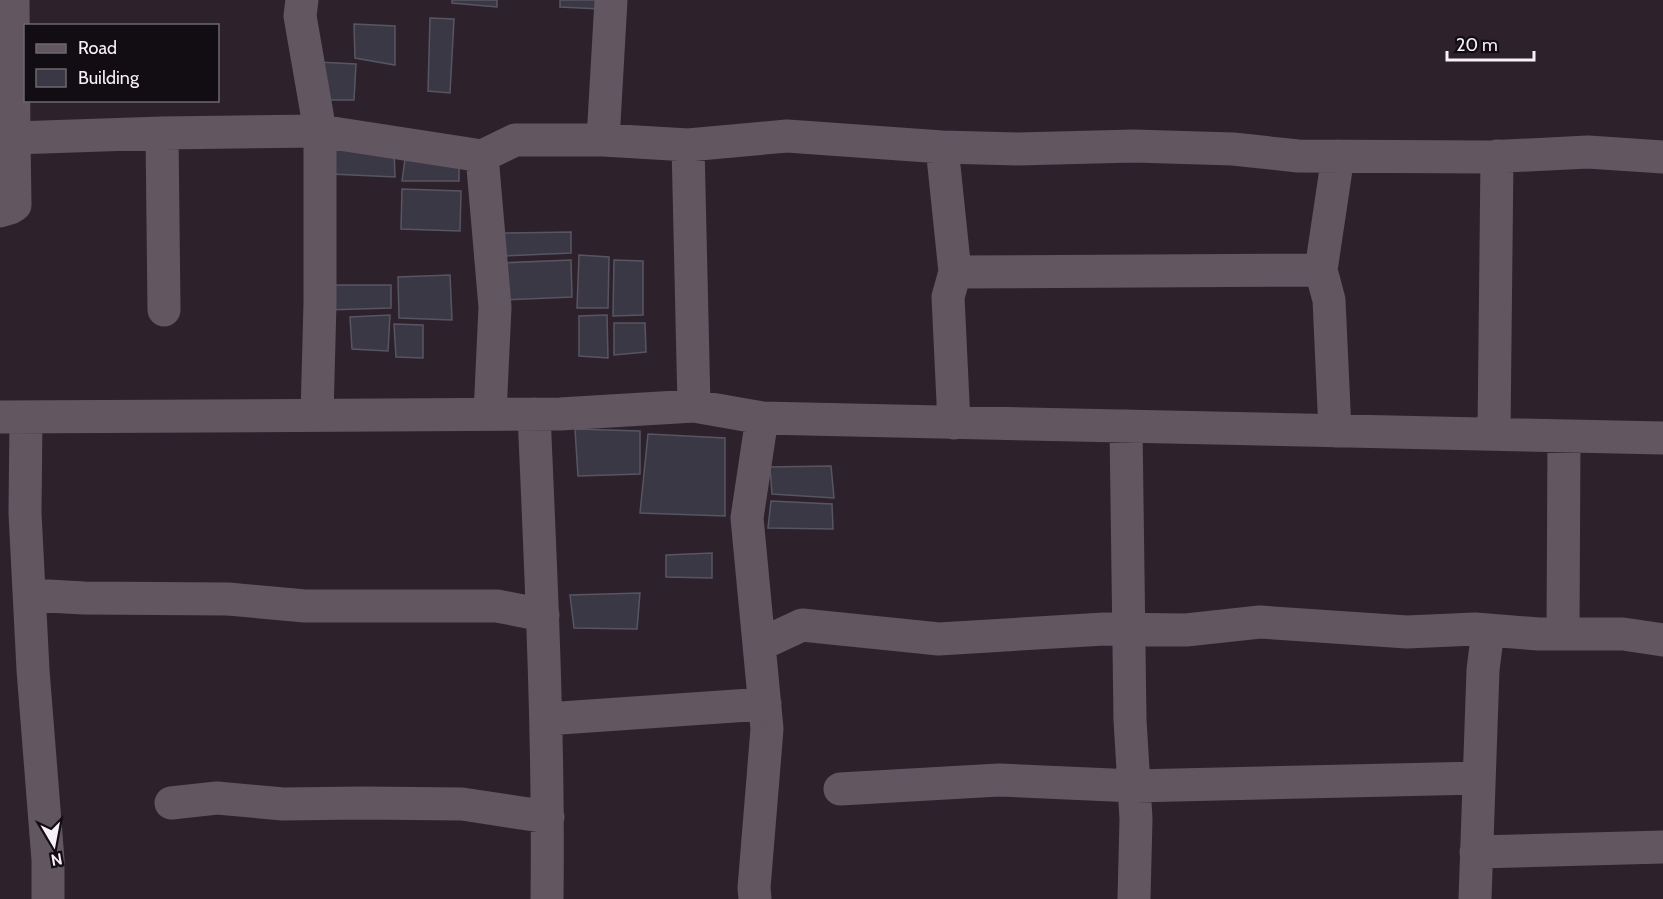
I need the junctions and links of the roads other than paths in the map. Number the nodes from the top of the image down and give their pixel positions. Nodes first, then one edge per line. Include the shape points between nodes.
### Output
1 (13, 0) edge
2 (302, 0) edge
3 (611, 0) edge
4 (320, 131) junction
5 (162, 133) junction
6 (14, 138) junction
7 (603, 140) junction
8 (688, 145) junction
9 (942, 147) junction
10 (482, 156) junction
11 (1338, 156) junction
12 (1497, 156) junction
13 (1663, 157) edge
14 (0, 211) edge
15 (1321, 270) junction
16 (955, 272) junction
17 (164, 310) dead end
18 (694, 406) junction
19 (490, 414) junction
20 (534, 414) junction
21 (316, 415) junction
22 (13, 417) edge
23 (762, 418) junction
24 (954, 423) junction
25 (1126, 426) junction
26 (1335, 431) junction
27 (1494, 434) junction
28 (1564, 436) junction
29 (1663, 438) edge
30 (30, 595) junction
31 (543, 615) junction
32 (1130, 630) junction
33 (1488, 630) junction
34 (1563, 633) junction
35 (1663, 640) edge
36 (759, 645) junction
37 (765, 704) junction
38 (546, 719) junction
39 (1479, 778) junction
40 (1134, 786) junction
41 (840, 789) dead end
42 (171, 803) dead end
43 (548, 817) junction
44 (1663, 847) edge
45 (1476, 852) junction
46 (48, 899) edge
47 (547, 899) edge
48 (755, 899) edge
49 (1134, 899) edge
50 (1475, 899) edge

1 - 6 street
2 - 4 street via 300,16
3 - 7 street
4 - 5 street
4 - 10 street
4 - 21 street
5 - 6 street
5 - 17 street
6 - 14 street via 15,205
7 - 8 street
7 - 10 street via 514,140
8 - 9 street via 787,136
8 - 18 street
9 - 11 street via 1233,148 1298,156
9 - 16 street
10 - 19 street via 495,307
11 - 12 street
11 - 15 street
12 - 13 street via 1588,152
12 - 27 street
15 - 16 street
15 - 26 street via 1329,300
16 - 24 street via 948,297
18 - 20 street
18 - 23 street
19 - 20 street
19 - 21 street
20 - 31 street
21 - 22 street
22 - 30 street
23 - 24 street
23 - 36 street via 747,518
24 - 25 street
25 - 26 street
25 - 32 street
26 - 27 street
27 - 28 street
28 - 29 street
28 - 34 street
30 - 31 street via 228,599 305,606 497,606
30 - 46 street
31 - 38 street
32 - 33 street via 1186,630 1260,622 1407,632
32 - 36 street via 939,639 802,625
32 - 40 street
33 - 34 street
33 - 39 street
34 - 35 street via 1623,634
36 - 37 street
37 - 38 street
37 - 48 street via 767,729
38 - 43 street
39 - 40 street
39 - 45 street
40 - 41 street via 999,780
40 - 49 street
42 - 43 street via 217,798 283,804 462,804
43 - 47 street
44 - 45 street
45 - 50 street

